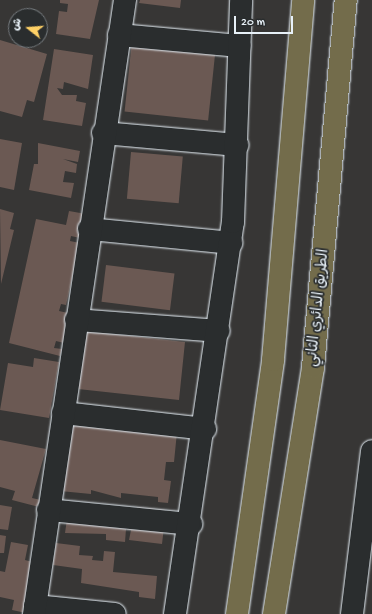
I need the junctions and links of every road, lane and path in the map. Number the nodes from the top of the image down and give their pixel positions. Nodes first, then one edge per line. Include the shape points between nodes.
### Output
1 (125, 0) edge
2 (242, 0) edge
3 (304, 0) edge
4 (346, 0) edge
5 (119, 35) junction
6 (240, 46) junction
7 (104, 133) junction
8 (237, 145) junction
9 (89, 229) junction
10 (231, 243) junction
11 (76, 320) junction
12 (219, 330) junction
13 (63, 413) junction
14 (205, 429) junction
15 (372, 451) edge
16 (48, 510) junction
17 (191, 524) junction
18 (35, 610) edge
19 (114, 614) edge
20 (175, 614) edge
21 (237, 614) edge
22 (274, 614) edge
23 (352, 614) edge

1 - 5 street
2 - 6 street
3 - 21 highway via 273,360
4 - 22 highway, الطريق الدائري الثاني via 313,367
5 - 6 street
5 - 7 street
6 - 8 street
7 - 8 street
7 - 9 street
8 - 10 street
9 - 10 street
9 - 11 street
10 - 12 street
11 - 12 street
11 - 13 street
12 - 14 street
13 - 14 street
13 - 16 street
14 - 17 street
15 - 23 street
16 - 17 street
16 - 18 street
17 - 20 street
18 - 19 street

